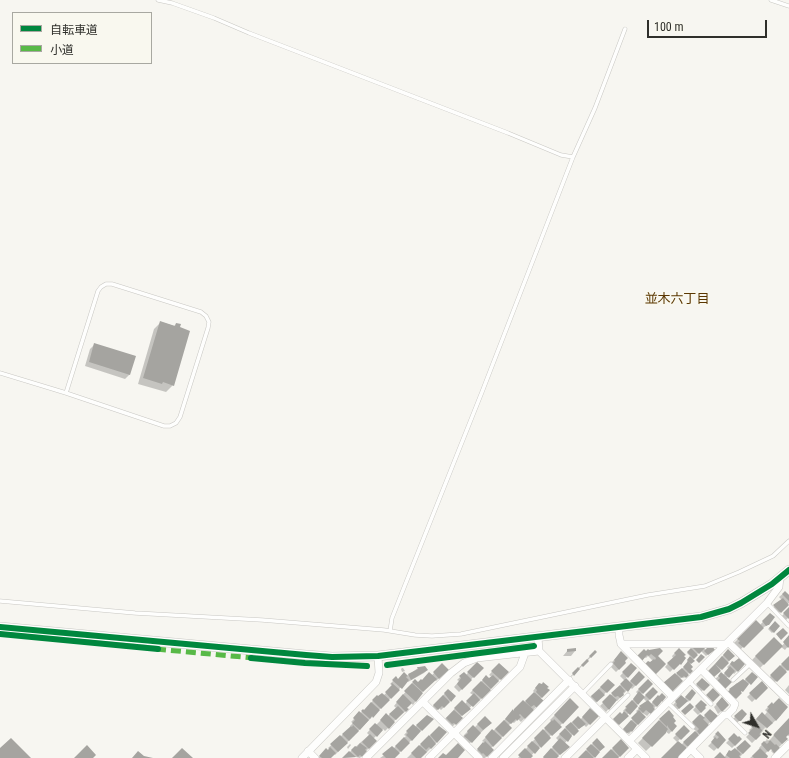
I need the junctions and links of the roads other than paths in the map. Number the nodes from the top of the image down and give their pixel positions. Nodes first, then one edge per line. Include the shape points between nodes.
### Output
1 (158, 0) edge
2 (771, 0) edge
3 (173, 2) edge
4 (789, 6) edge
5 (624, 29) dead end
6 (573, 158) junction
7 (0, 373) edge
8 (66, 393) junction
9 (789, 541) edge
10 (789, 570) edge
11 (780, 577) junction
12 (0, 601) edge
13 (768, 603) junction
14 (789, 626) edge
15 (0, 627) edge
16 (619, 627) junction
17 (390, 631) junction
18 (538, 637) junction
19 (727, 643) junction
20 (621, 644) junction
21 (539, 651) junction
22 (525, 653) junction
23 (378, 656) junction
24 (751, 663) junction
25 (611, 664) dead end
26 (701, 669) junction
27 (569, 680) junction
28 (733, 680) dead end
29 (689, 681) junction
30 (575, 686) junction
31 (582, 694) junction
32 (628, 695) dead end
33 (670, 700) junction
34 (789, 701) edge
35 (423, 702) junction
36 (711, 704) dead end
37 (727, 715) junction
38 (606, 717) junction
39 (693, 727) dead end
40 (454, 733) junction
41 (745, 733) dead end
42 (630, 740) junction
43 (788, 746) edge
44 (637, 749) junction
45 (691, 749) junction
46 (308, 751) junction
47 (302, 758) edge
48 (315, 758) edge
49 (366, 758) edge
50 (429, 758) edge
51 (479, 758) edge
52 (492, 758) edge
53 (503, 758) edge
54 (565, 758) edge
55 (628, 758) edge
56 (646, 758) edge
57 (682, 758) edge
58 (700, 758) edge
59 (775, 758) edge

1 - 3 lane
2 - 4 lane
3 - 6 lane
5 - 6 lane via 595,108
6 - 17 lane via 392,618
7 - 8 lane
8 - 8 lane via 98,291 106,284 201,312 206,316 208,328 180,418 176,423 164,426
9 - 17 lane via 773,556 705,586 648,595 461,634 432,636
10 - 11 street
11 - 13 street via 779,587
11 - 16 street via 741,603 716,613 684,620
12 - 17 lane
13 - 14 lane
13 - 19 street
15 - 23 street via 332,657
16 - 18 street
16 - 20 street
18 - 21 street
18 - 23 street
19 - 20 street
19 - 24 street
19 - 26 street
20 - 33 street
21 - 22 street
21 - 27 street
22 - 35 street via 477,658 464,663
22 - 40 street via 520,667
23 - 46 street via 376,682
24 - 28 lane
24 - 34 street
25 - 31 lane
26 - 29 street
26 - 37 street via 735,704
27 - 30 street
27 - 52 street
29 - 33 street
29 - 36 lane
30 - 31 street
30 - 53 street
31 - 38 street
32 - 38 lane
33 - 39 lane
33 - 42 street
35 - 40 street
35 - 49 street
37 - 41 lane
37 - 45 street via 724,715
38 - 42 street
38 - 54 street
40 - 50 street
40 - 51 street
42 - 44 street
43 - 59 street
44 - 55 street
44 - 56 street
45 - 57 street
45 - 58 street
46 - 47 street
46 - 48 street

